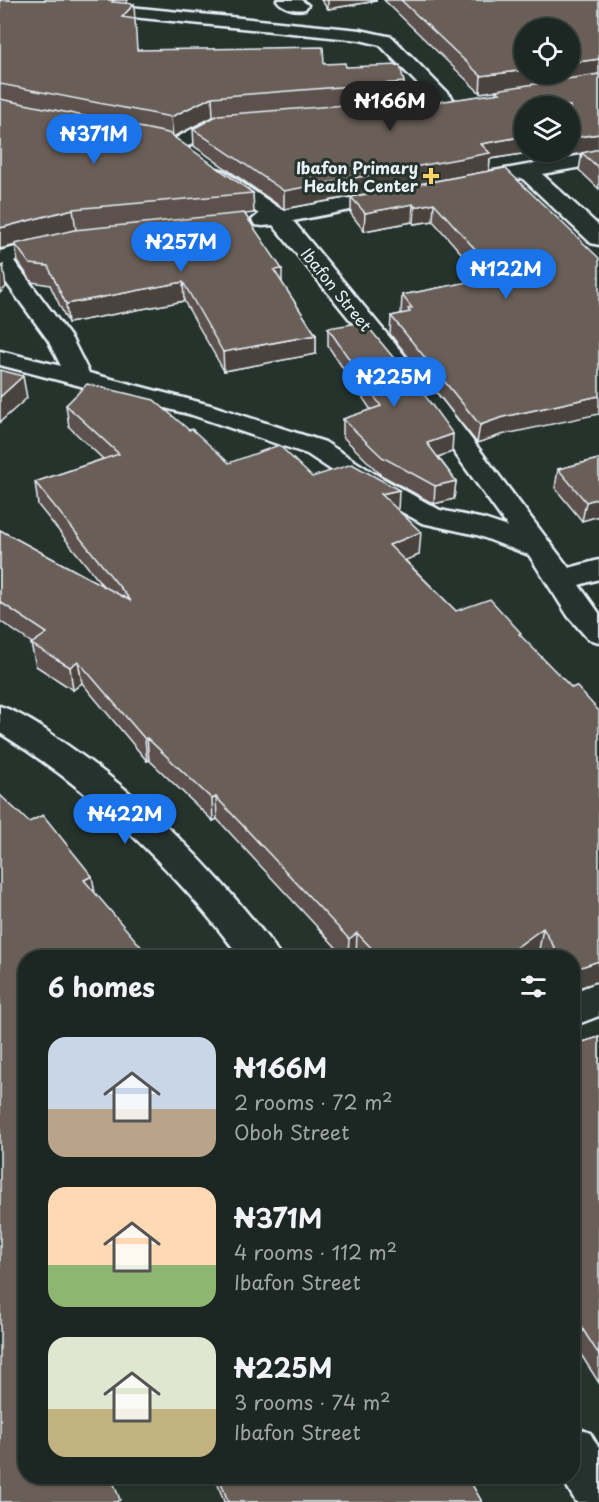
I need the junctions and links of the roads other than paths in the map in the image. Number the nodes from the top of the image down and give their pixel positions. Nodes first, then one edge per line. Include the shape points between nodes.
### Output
1 (69, 6) edge
2 (472, 102) edge
3 (449, 105) junction
4 (426, 107) edge
5 (260, 121) edge
6 (152, 142) edge
7 (176, 146) junction
8 (599, 158) edge
9 (526, 171) junction
10 (444, 187) edge
11 (420, 191) edge
12 (280, 219) junction
13 (246, 222) edge
14 (599, 238) edge
15 (76, 239) edge
16 (0, 258) edge
17 (0, 358) edge
18 (78, 376) junction
19 (539, 549) junction
20 (599, 569) edge
21 (562, 580) junction
22 (599, 632) edge
23 (0, 718) edge
24 (256, 950) edge
25 (599, 998) edge
26 (580, 1007) edge
27 (580, 1462) edge
28 (599, 1494) edge

1 - 3 street via 360,35 386,41
2 - 3 street
3 - 4 street
5 - 7 street via 213,125
6 - 7 street, Ibafon Street
7 - 12 street, Ibafon Street
8 - 9 street
9 - 10 street
9 - 14 street
11 - 12 street
12 - 13 street
12 - 19 street, Ibafon Street via 435,408
15 - 16 street
16 - 18 street via 60,339
17 - 18 street
18 - 19 street via 201,410 316,448 432,517 484,528
19 - 21 street, Ibafon Street
20 - 21 street
21 - 22 street, Ibafon Street
23 - 24 street via 89,778 160,840 240,927
25 - 26 street
27 - 28 street

